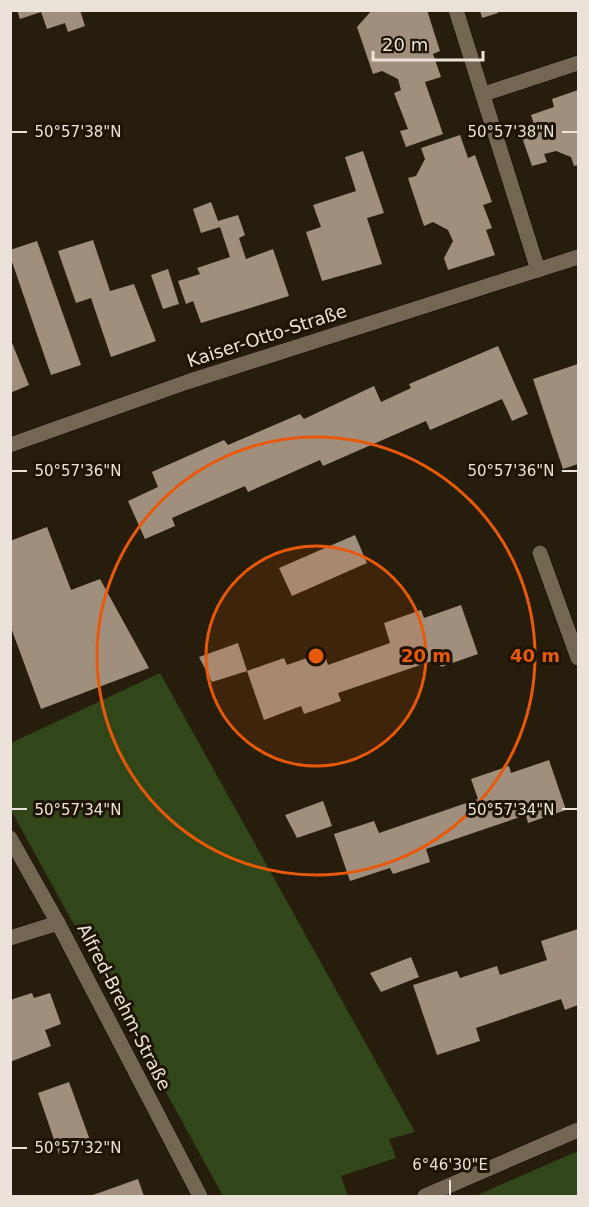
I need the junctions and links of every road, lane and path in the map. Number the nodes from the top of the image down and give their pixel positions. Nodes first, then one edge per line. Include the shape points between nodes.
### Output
1 (456, 10) edge
2 (579, 63) edge
3 (484, 94) junction
4 (579, 257) edge
5 (538, 270) junction
6 (10, 445) edge
7 (540, 553) dead end
8 (579, 658) edge
9 (10, 838) edge
10 (58, 922) junction
11 (10, 938) edge
12 (579, 1130) edge
13 (200, 1197) edge
14 (425, 1197) edge

1 - 3 street
2 - 3 street
3 - 5 street
4 - 5 street, Kaiser-Otto-Straße
5 - 6 street, Kaiser-Otto-Straße via 187,382
7 - 8 street
9 - 10 street, Alfred-Brehm-Straße
10 - 11 street
10 - 13 street, Alfred-Brehm-Straße
12 - 14 street

